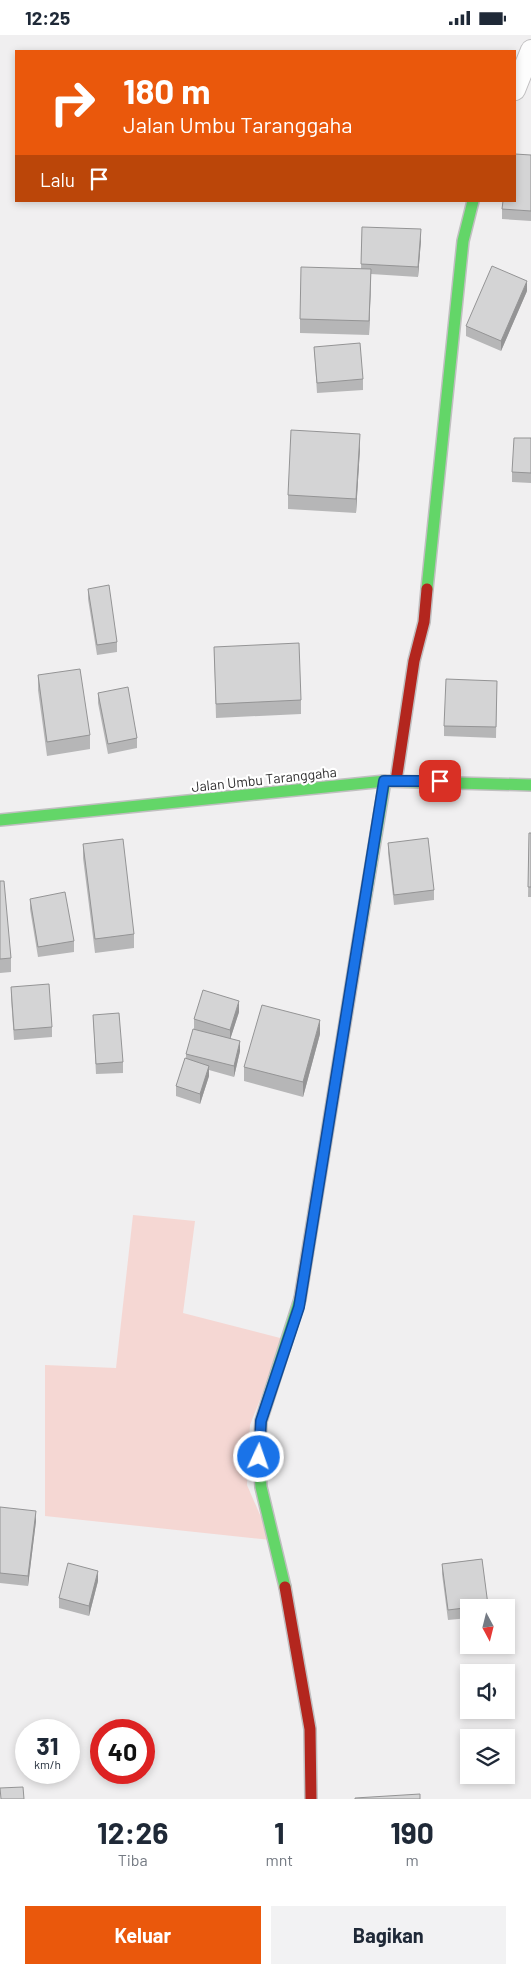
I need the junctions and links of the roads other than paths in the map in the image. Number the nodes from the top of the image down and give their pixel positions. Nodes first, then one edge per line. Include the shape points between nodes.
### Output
1 (531, 49) edge
2 (516, 87) edge
3 (472, 202) edge
4 (390, 781) junction
5 (531, 785) edge
6 (0, 820) edge
7 (311, 1799) edge

1 - 2 street
3 - 4 street via 463,241 424,622
4 - 5 street, Jalan Umbu Taranggaha
4 - 6 street, Jalan Umbu Taranggaha
4 - 7 street via 299,1307 261,1421 261,1487 287,1594 310,1729

